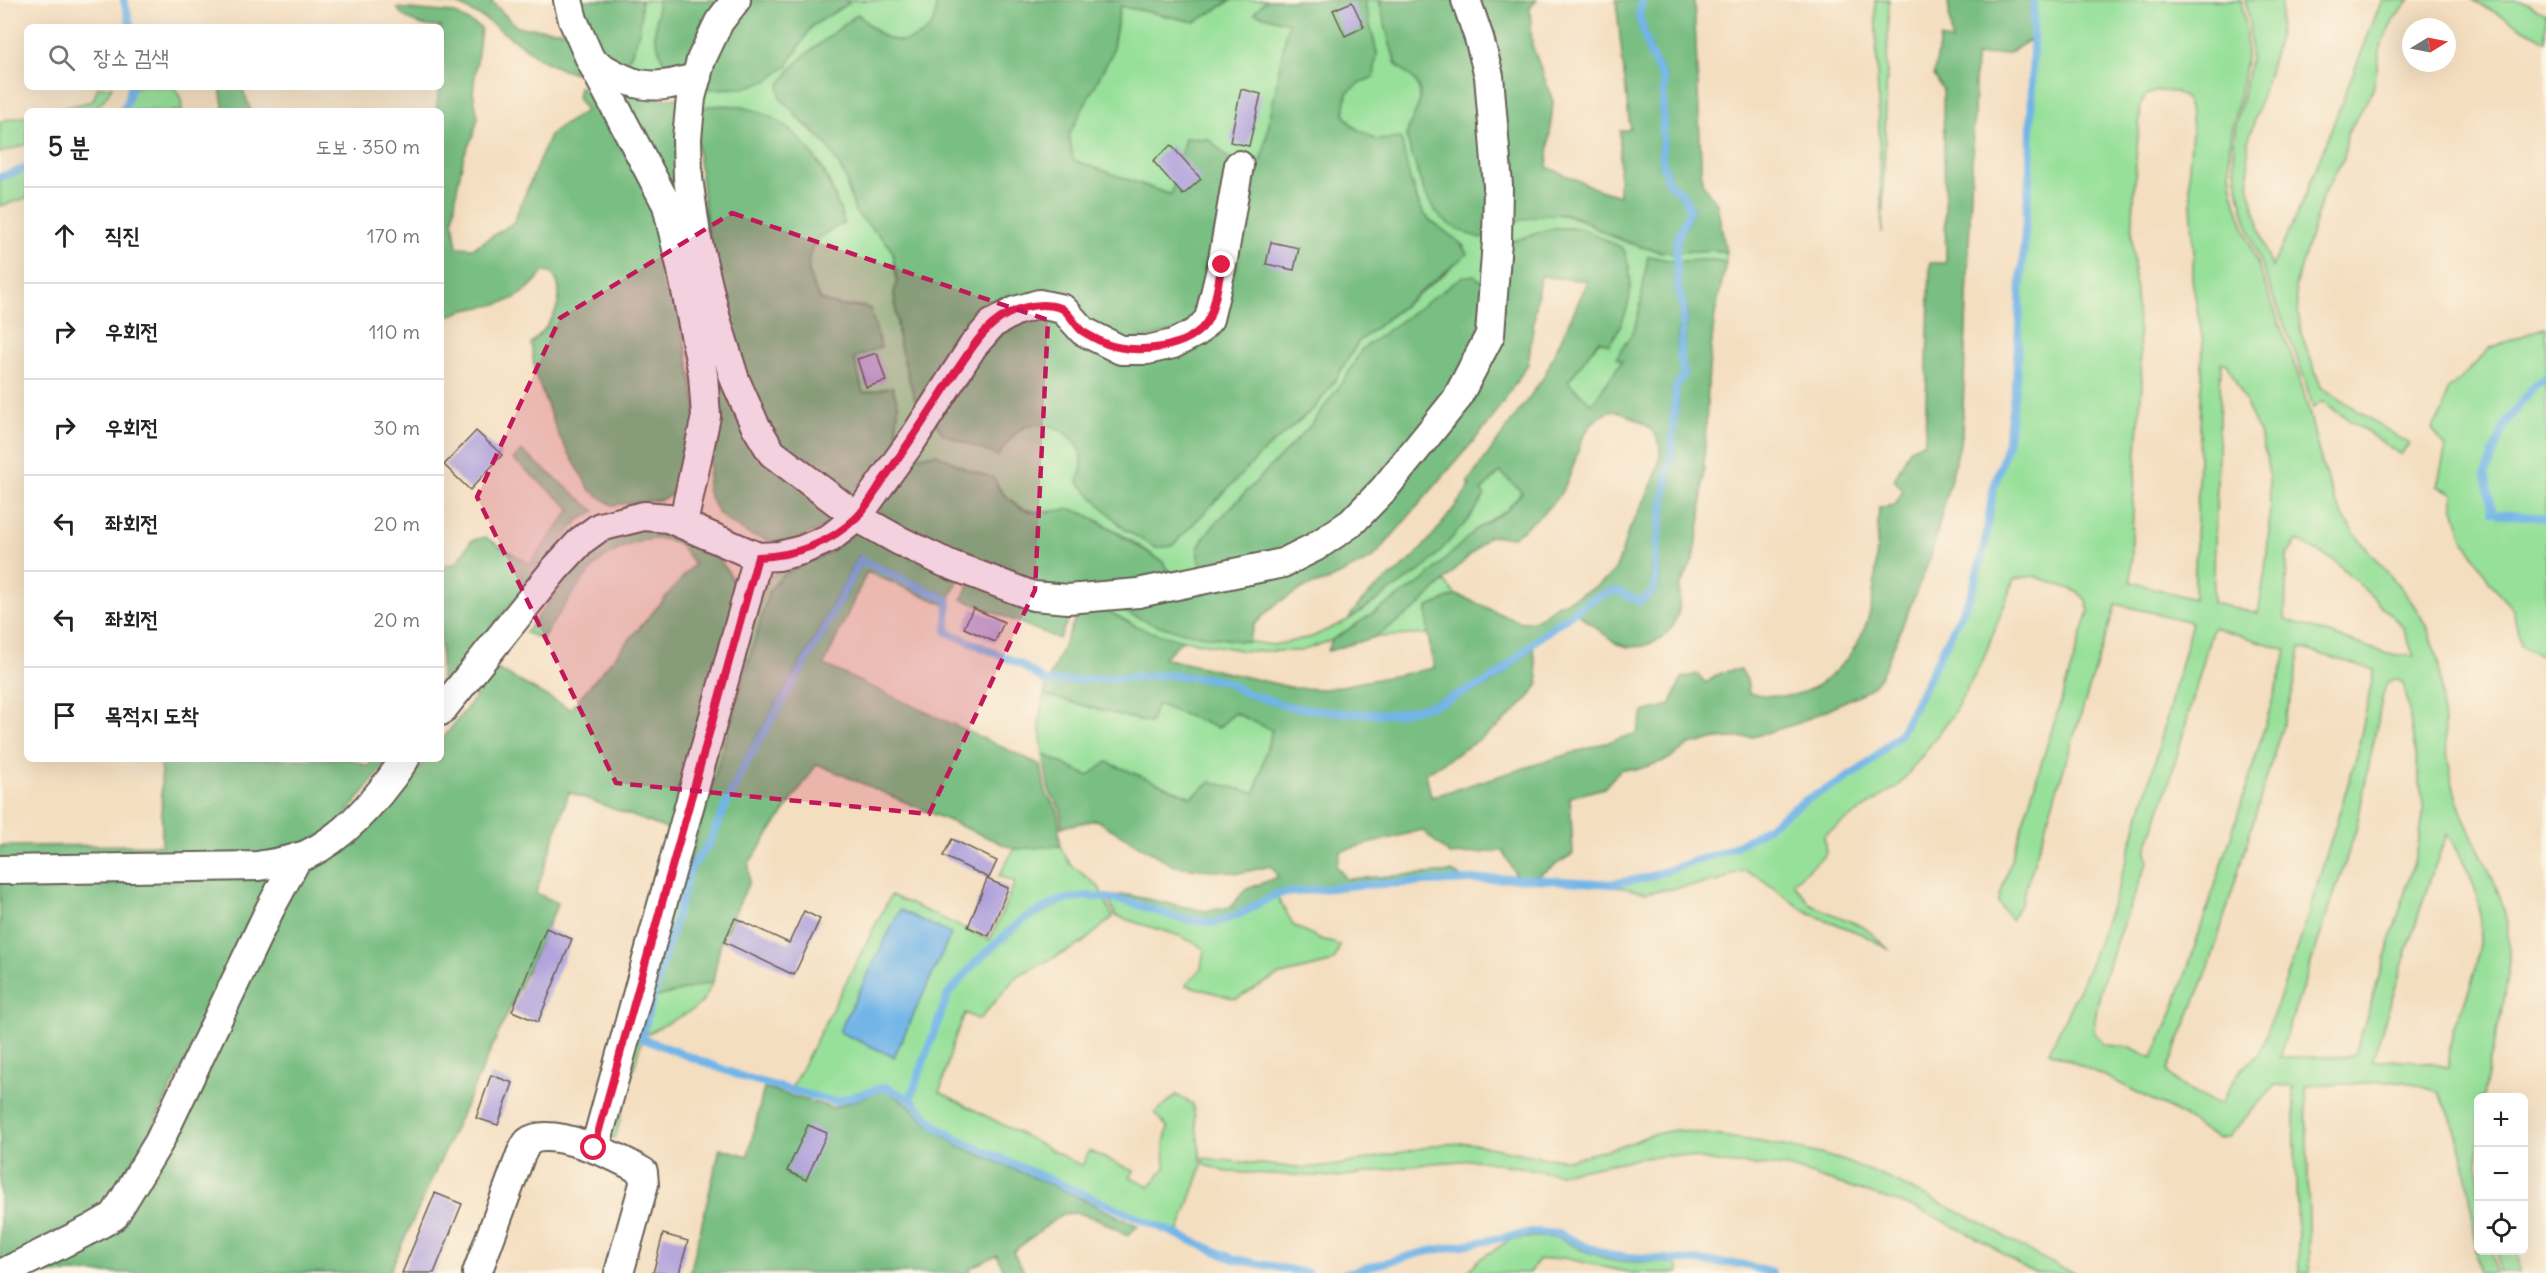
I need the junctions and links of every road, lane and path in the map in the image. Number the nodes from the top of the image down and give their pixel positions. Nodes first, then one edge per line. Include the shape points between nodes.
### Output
1 (568, 0) edge
2 (736, 0) edge
3 (1466, 0) edge
4 (591, 62) junction
5 (697, 77) junction
6 (1239, 165) dead end
7 (858, 517) junction
8 (683, 524) junction
9 (758, 557) junction
10 (444, 707) edge
11 (403, 762) edge
12 (298, 857) junction
13 (0, 870) edge
14 (594, 1148) junction
15 (3, 1273) edge
16 (477, 1273) edge
17 (620, 1273) edge

1 - 4 street
2 - 5 street via 719,22
3 - 7 street via 1489,76 1494,119 1497,241 1490,335 1456,400 1352,523 1283,563 1138,593 1068,599 1033,596 1001,585 946,563
4 - 5 street via 641,85 675,84
4 - 8 street via 667,205 688,298 703,374 706,416
5 - 7 street via 687,138 688,178 696,236 735,380 772,453
6 - 7 street via 1209,319 1197,332 1173,344 1121,350 1083,331 1063,309 1039,304 1015,311 992,324 973,346
7 - 9 street via 830,538 802,550
8 - 9 street
8 - 10 street via 644,516 600,527 582,540
9 - 14 street
11 - 12 street via 357,818 335,837
12 - 13 street via 258,866
12 - 15 street via 159,1142 114,1216
14 - 16 street via 556,1138 539,1137 528,1142
14 - 17 street via 643,1172 644,1184

